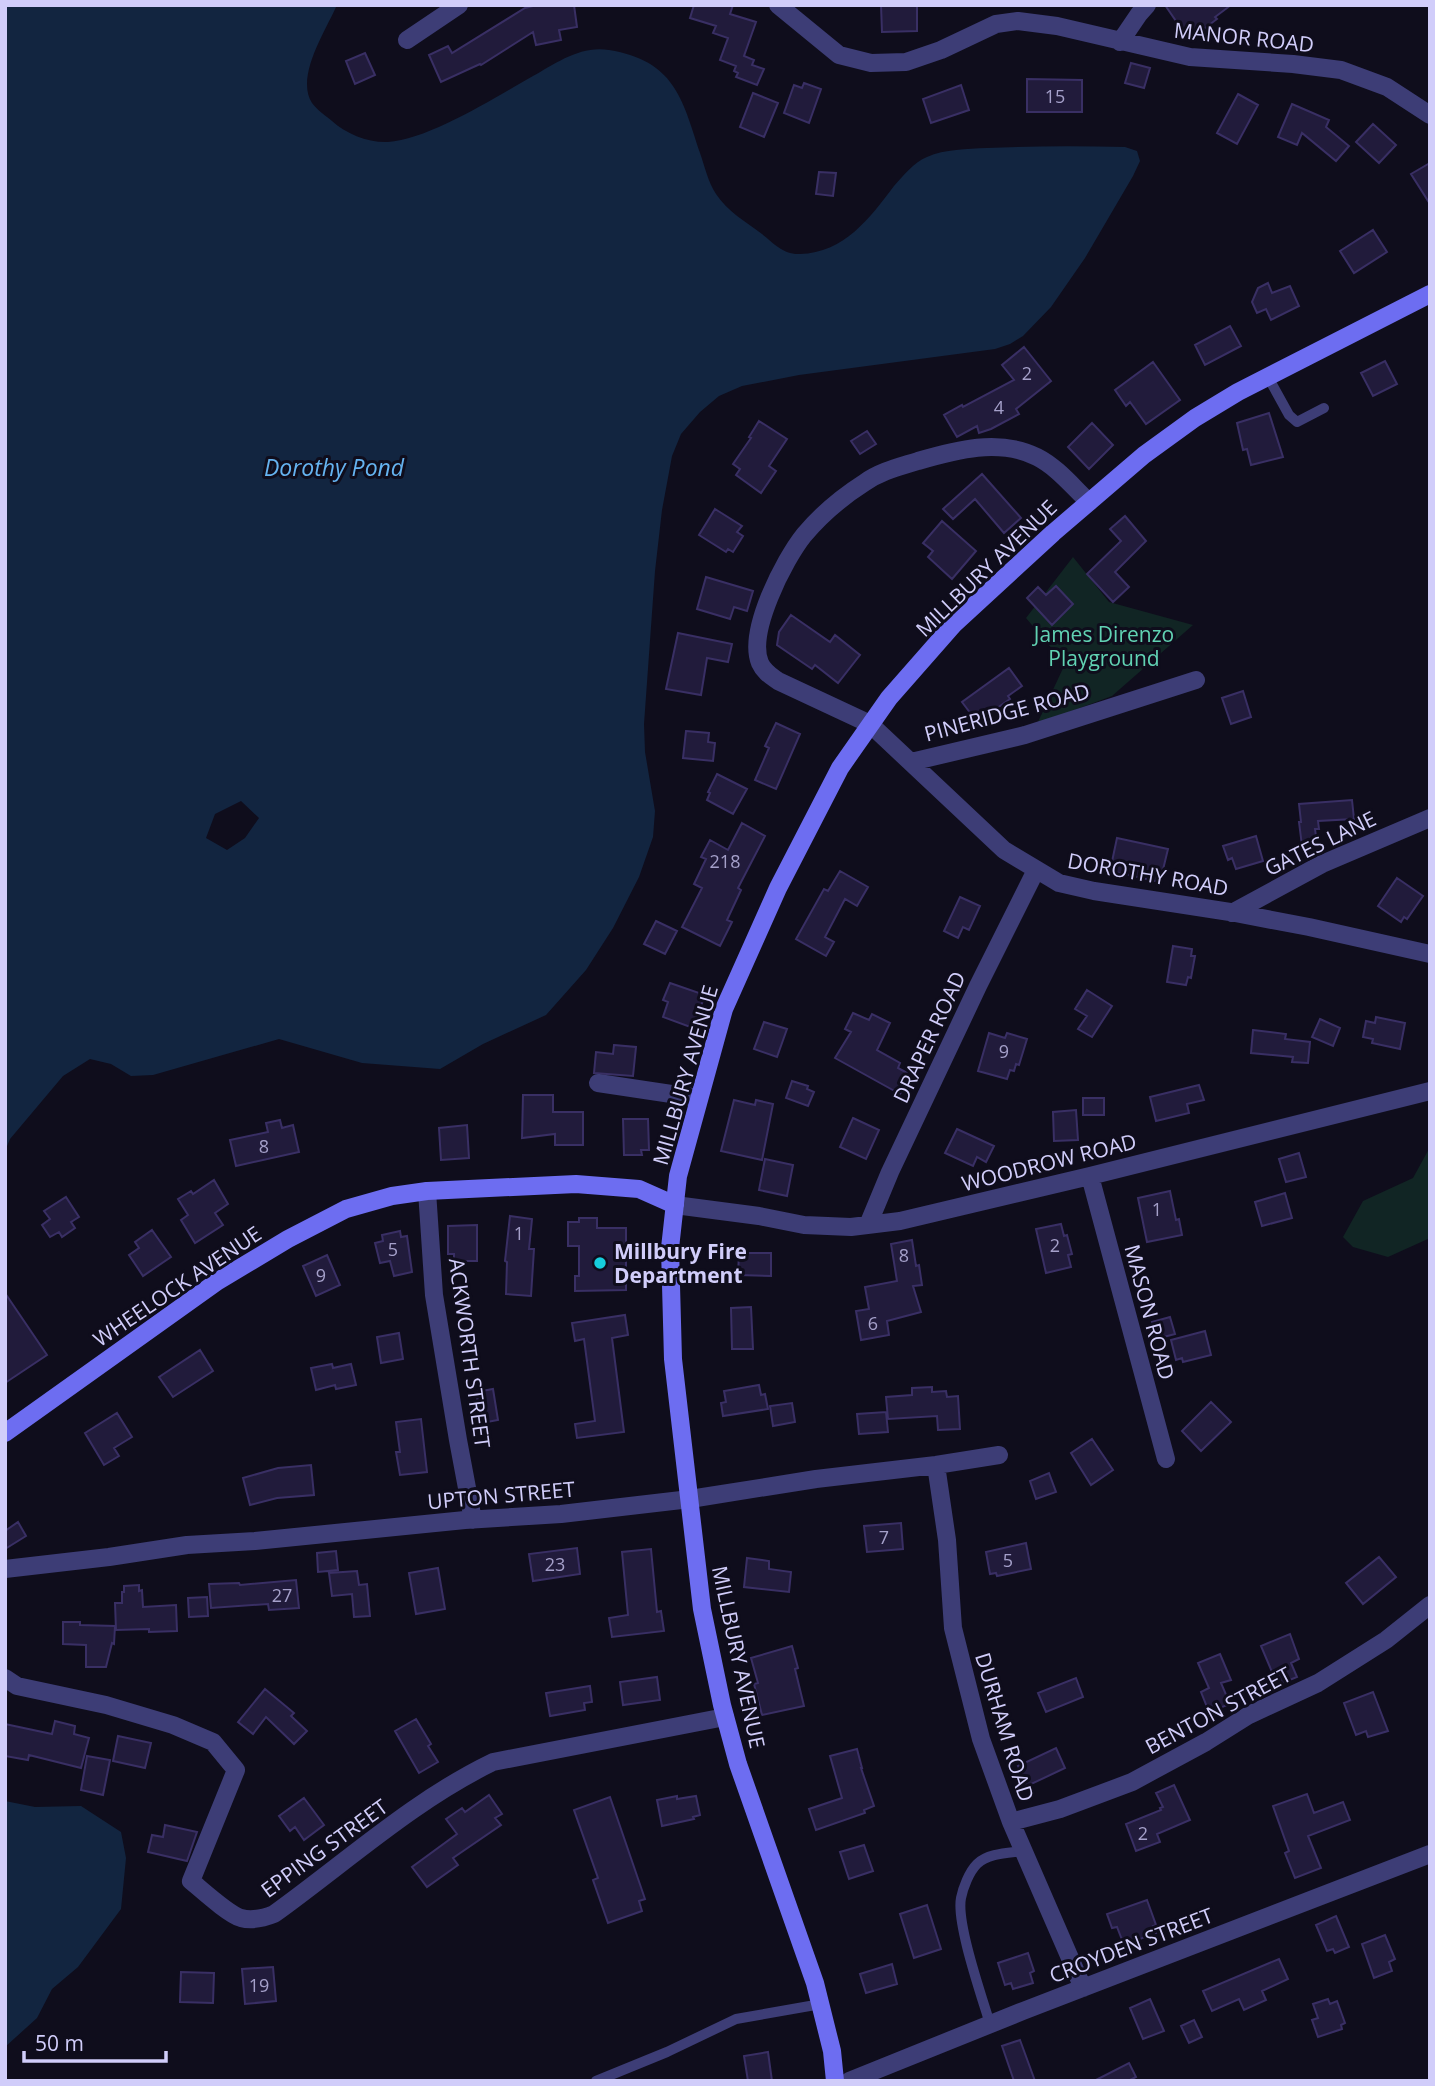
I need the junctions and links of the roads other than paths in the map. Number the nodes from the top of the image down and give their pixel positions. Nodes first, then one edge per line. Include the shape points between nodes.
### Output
1 (459, 5) edge
2 (778, 5) edge
3 (1147, 5) edge
4 (407, 40) dead end
5 (1120, 42) junction
6 (1430, 115) edge
7 (1430, 294) edge
8 (1268, 377) junction
9 (1324, 408) dead end
10 (1089, 502) junction
11 (1196, 680) dead end
12 (870, 724) junction
13 (911, 762) junction
14 (1430, 818) edge
15 (1036, 870) junction
16 (1232, 913) junction
17 (1430, 954) edge
18 (598, 1083) dead end
19 (1430, 1091) edge
20 (698, 1098) junction
21 (1090, 1176) junction
22 (427, 1191) junction
23 (675, 1205) junction
24 (868, 1225) junction
25 (5, 1433) edge
26 (999, 1455) dead end
27 (1166, 1459) dead end
28 (936, 1465) junction
29 (690, 1499) junction
30 (474, 1520) junction
31 (5, 1569) edge
32 (1430, 1605) edge
33 (5, 1678) edge
34 (725, 1717) junction
35 (1011, 1822) junction
36 (1023, 1851) junction
37 (1430, 1854) edge
38 (1083, 1988) junction
39 (821, 2004) junction
40 (990, 2024) junction
41 (596, 2081) edge
42 (835, 2081) edge
43 (849, 2081) edge

1 - 4 street
2 - 5 street, MANOR ROAD via 839,55 871,64 906,62 996,24 1018,21
3 - 5 street
5 - 6 street, MANOR ROAD via 1190,57 1341,70 1387,87
7 - 8 main road, MILLBURY AVENUE
8 - 9 lane via 1297,422
8 - 10 main road, MILLBURY AVENUE via 1195,418
10 - 12 main road, MILLBURY AVENUE via 954,624
10 - 12 street, DOROTHY ROAD via 1036,456 991,446 955,450 884,471 820,518 790,555 766,606 760,625 759,660 766,673 779,681
11 - 13 street, PINERIDGE ROAD via 1025,735
12 - 13 street, DOROTHY ROAD
12 - 20 main road, MILLBURY AVENUE via 840,768 778,888 724,1009
13 - 15 street, DOROTHY ROAD via 1004,850
14 - 16 street, GATES LANE via 1322,864
15 - 16 street, DOROTHY ROAD via 1059,883 1094,891
15 - 24 street, DRAPER ROAD
16 - 17 street, DOROTHY ROAD
18 - 20 street
19 - 21 street, WOODROW ROAD
20 - 23 main road, MILLBURY AVENUE
21 - 24 street, WOODROW ROAD
21 - 27 street, MASON ROAD
22 - 23 main road, WHEELOCK AVENUE via 576,1184 639,1189
22 - 25 main road, WHEELOCK AVENUE via 346,1209 288,1239 218,1281
22 - 30 street, ACKWORTH STREET via 434,1295
23 - 24 street, WOODROW ROAD via 804,1225
23 - 29 main road, MILLBURY AVENUE via 670,1248 673,1359
26 - 28 street, UPTON STREET
28 - 29 street, UPTON STREET
28 - 35 street, DURHAM ROAD via 953,1628 981,1739
29 - 30 street, UPTON STREET
29 - 34 main road, MILLBURY AVENUE via 702,1609
30 - 31 street, UPTON STREET via 187,1545
32 - 35 street, BENTON STREET via 1328,1677 1249,1715 1132,1782
33 - 34 street, EPPING STREET via 18,1686 173,1725 213,1742 236,1769 191,1881 239,1917 251,1919 274,1914 394,1824 493,1762
34 - 39 main road, MILLBURY AVENUE
35 - 36 street, DURHAM ROAD
36 - 38 street, DURHAM ROAD
36 - 40 lane via 990,1856 977,1864 961,1899 961,1918
37 - 38 street, CROYDEN STREET
38 - 40 street, CROYDEN STREET
39 - 41 lane via 736,2019
39 - 42 main road, MILLBURY AVENUE
40 - 43 street, CROYDEN STREET

